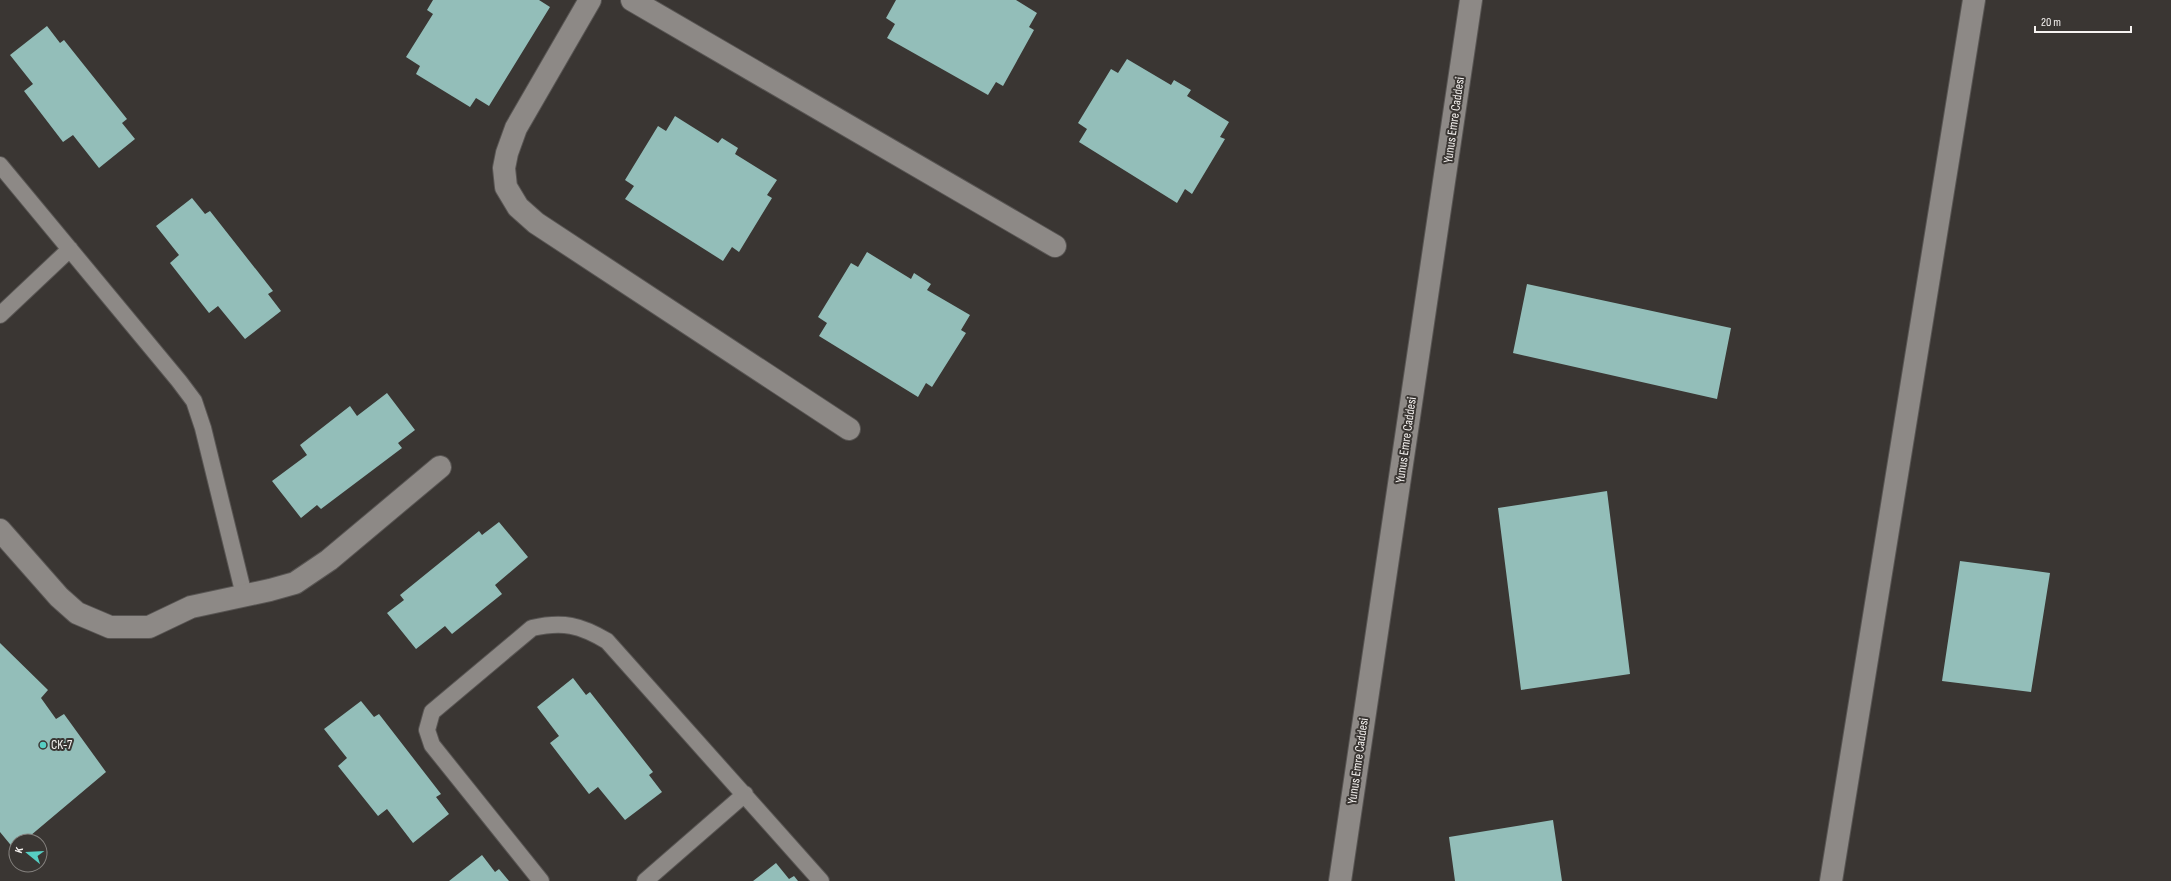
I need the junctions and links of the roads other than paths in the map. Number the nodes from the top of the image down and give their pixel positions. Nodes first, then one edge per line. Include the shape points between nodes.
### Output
1 (590, 0) edge
2 (632, 0) edge
3 (1472, 0) edge
4 (1974, 0) edge
5 (0, 165) edge
6 (1055, 246) dead end
7 (70, 249) junction
8 (0, 315) edge
9 (849, 429) dead end
10 (440, 467) dead end
11 (0, 530) edge
12 (244, 595) junction
13 (745, 794) junction
14 (542, 881) edge
15 (645, 881) edge
16 (821, 881) edge
17 (1340, 881) edge
18 (1831, 881) edge

1 - 9 street via 516,128 507,153 504,168 506,187 518,207 536,223
2 - 6 street
3 - 17 street, Yunus Emre Caddesi
4 - 18 street
5 - 7 lane
7 - 8 lane
7 - 12 lane via 194,401 204,428
10 - 12 street via 329,560 294,583
11 - 12 street via 59,597 77,613 110,627 148,627 191,607
13 - 14 lane via 607,640 568,624 532,628 432,712 427,730 432,745
13 - 15 lane
13 - 16 lane

